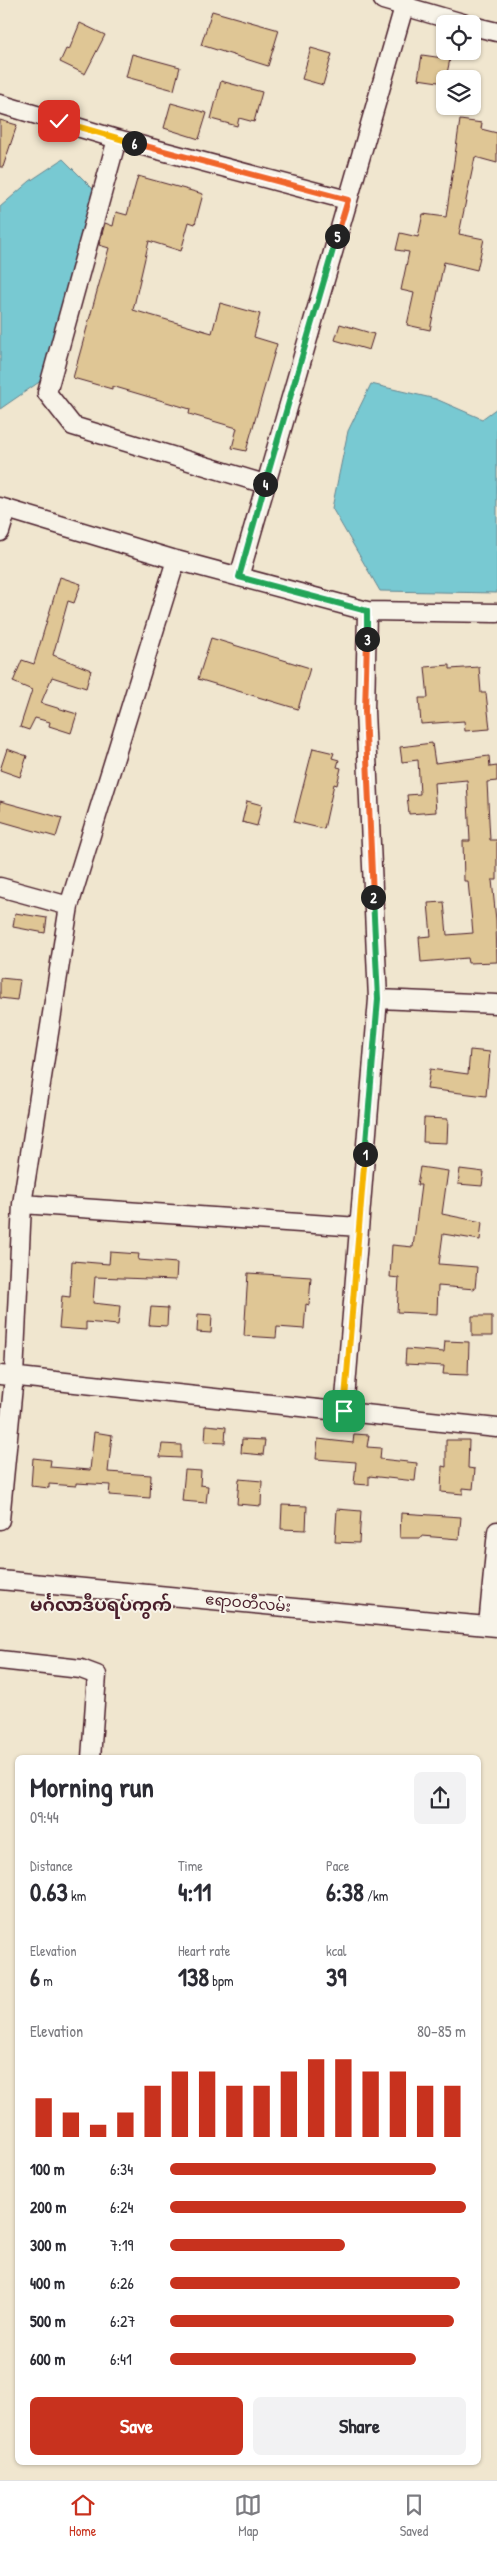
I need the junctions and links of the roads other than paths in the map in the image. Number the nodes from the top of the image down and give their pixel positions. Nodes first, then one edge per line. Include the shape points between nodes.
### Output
1 (383, 0) edge
2 (405, 3) edge
3 (440, 15) edge
4 (481, 28) edge
5 (497, 32) edge
6 (0, 104) edge
7 (117, 139) junction
8 (348, 200) junction
9 (265, 484) junction
10 (3, 508) edge
11 (0, 532) edge
12 (176, 560) junction
13 (239, 577) junction
14 (367, 611) junction
15 (497, 613) edge
16 (0, 887) edge
17 (69, 906) junction
18 (378, 999) junction
19 (497, 1004) edge
20 (22, 1204) junction
21 (359, 1228) junction
22 (7, 1375) edge
23 (344, 1411) junction
24 (497, 1428) edge
25 (0, 1520) edge
26 (497, 1531) edge
27 (0, 1580) edge
28 (492, 1626) edge
29 (0, 1660) edge
30 (91, 1755) edge

1 - 2 street
2 - 3 street
2 - 8 street
4 - 5 street
6 - 7 street
7 - 8 street
7 - 9 street via 46,393 74,426
8 - 9 street
9 - 13 street
10 - 11 street
10 - 12 street
12 - 13 street
12 - 17 street
13 - 14 street
14 - 15 street
14 - 18 street via 365,711
16 - 17 street
17 - 20 street
18 - 19 street
18 - 21 street
20 - 21 street
20 - 22 street
21 - 23 street
22 - 23 street
22 - 25 street
23 - 24 street
26 - 28 street
27 - 28 street, ဧရာဝတီလမ်း
29 - 30 street via 81,1669 97,1675

